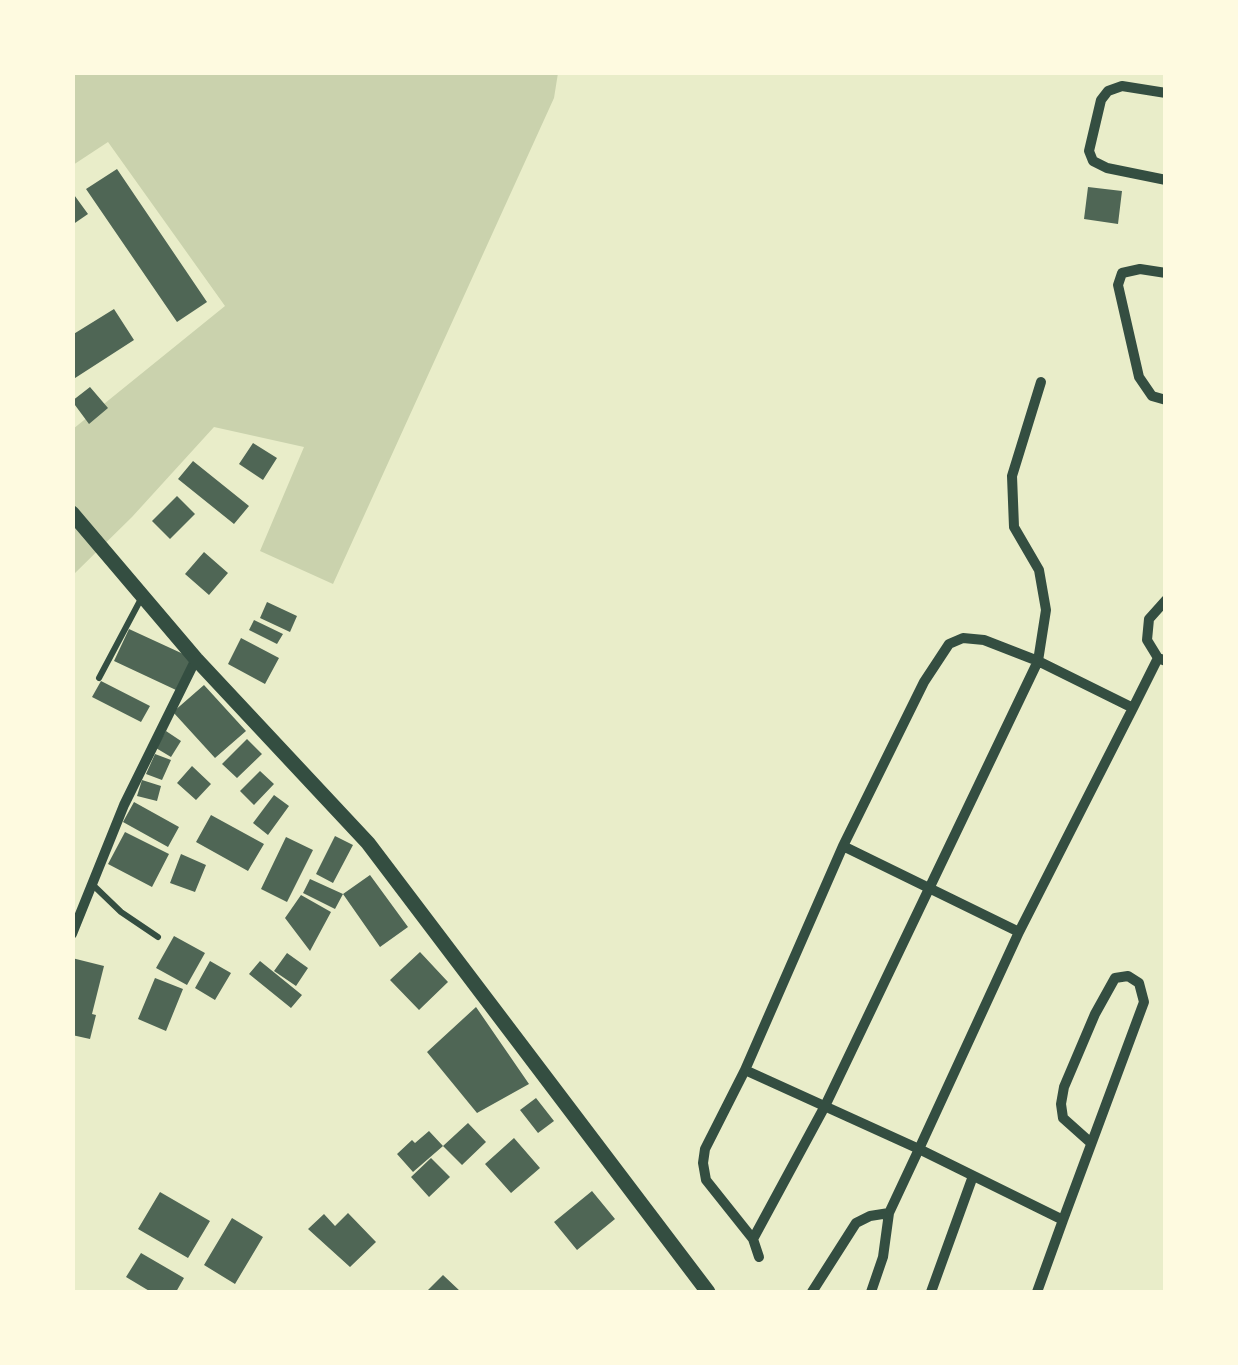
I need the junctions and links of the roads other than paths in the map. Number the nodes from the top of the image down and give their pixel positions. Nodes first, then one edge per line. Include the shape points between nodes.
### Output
1 (1166, 94) edge
2 (1166, 180) edge
3 (1166, 273) edge
4 (1042, 382) dead end
5 (1166, 400) edge
6 (72, 512) edge
7 (143, 596) junction
8 (1166, 600) edge
9 (196, 659) junction
10 (1162, 660) edge
11 (1038, 661) junction
12 (99, 678) dead end
13 (1133, 708) junction
14 (843, 846) junction
15 (92, 884) junction
16 (932, 887) junction
17 (1019, 932) junction
18 (72, 934) edge
19 (158, 936) dead end
20 (745, 1070) junction
21 (825, 1106) junction
22 (1091, 1143) junction
23 (919, 1149) junction
24 (974, 1176) junction
25 (889, 1213) junction
26 (1063, 1220) junction
27 (754, 1240) junction
28 (759, 1257) dead end
29 (708, 1292) edge
30 (812, 1292) edge
31 (871, 1292) edge
32 (931, 1292) edge
33 (1037, 1292) edge

1 - 2 street via 1122,86 1108,91 1089,151 1106,168
3 - 5 street via 1140,268 1122,273 1118,285 1139,376 1152,396
4 - 11 street via 1012,476 1014,528 1039,570 1046,610
6 - 7 street
7 - 9 street
7 - 12 lane
8 - 10 street via 1149,619 1148,640
9 - 15 street
9 - 29 street via 368,843
10 - 13 street
11 - 13 street
11 - 14 street via 984,640 949,644
11 - 16 street
13 - 17 street
14 - 16 street
14 - 20 street
15 - 18 street
15 - 19 lane
16 - 17 street
16 - 21 street
17 - 23 street
20 - 21 street
20 - 27 street via 703,1164 706,1180
21 - 23 street
21 - 27 street
22 - 22 street via 1144,1002 1139,983 1128,976 1115,978 1064,1088 1063,1118
22 - 26 street
23 - 24 street
23 - 25 street
24 - 26 street
24 - 32 street
25 - 30 street via 856,1223
25 - 31 street
26 - 33 street
27 - 28 street

